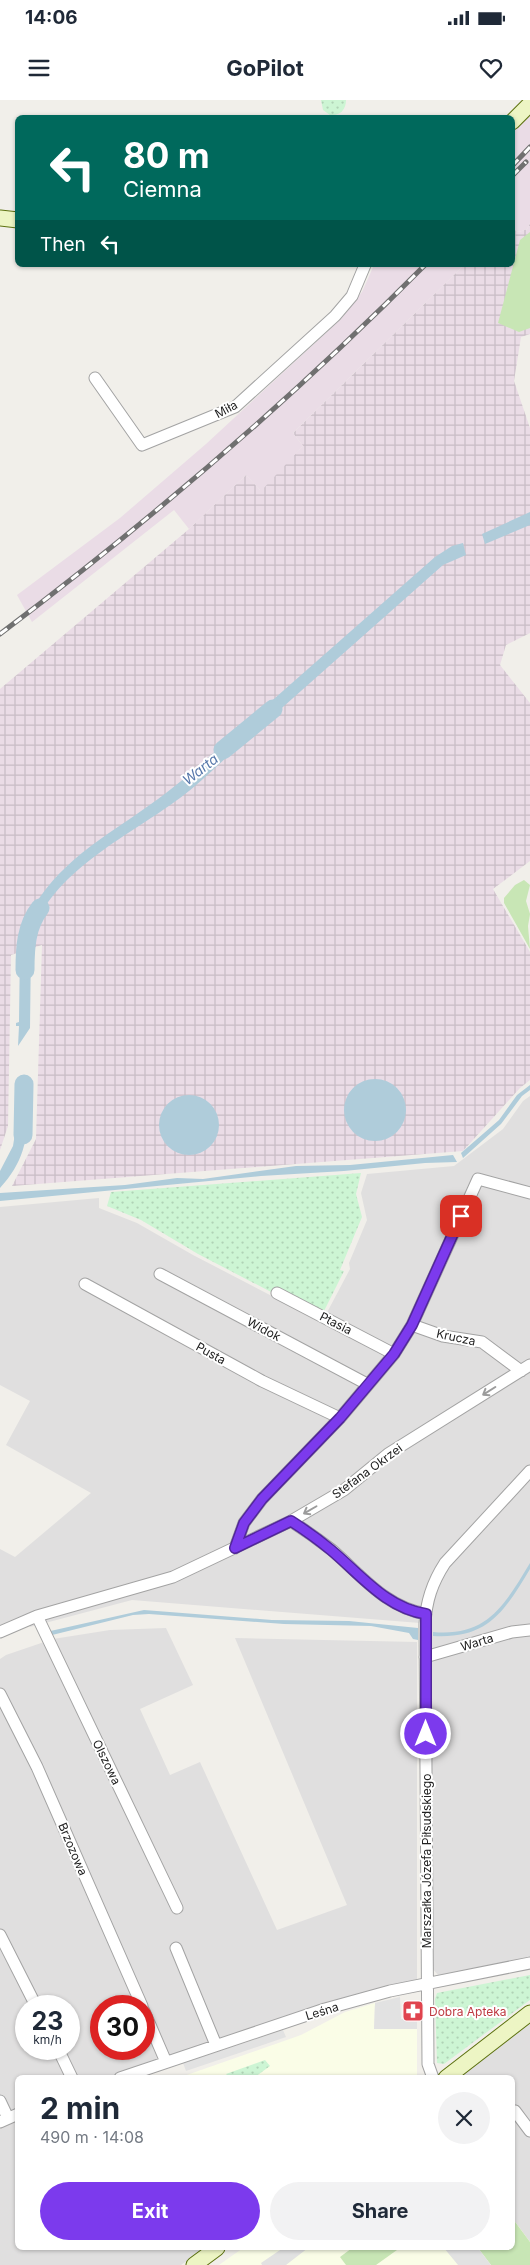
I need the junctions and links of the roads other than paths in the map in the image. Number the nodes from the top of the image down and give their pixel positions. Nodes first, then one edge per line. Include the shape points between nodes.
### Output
1 (530, 104) edge
2 (515, 119) edge
3 (0, 218) edge
4 (15, 220) edge
5 (364, 267) edge
6 (95, 378) dead end
7 (530, 1193) edge
8 (160, 1274) dead end
9 (85, 1284) dead end
10 (277, 1293) dead end
11 (412, 1325) junction
12 (394, 1354) junction
13 (526, 1368) edge
14 (367, 1384) junction
15 (340, 1418) junction
16 (530, 1471) edge
17 (291, 1521) junction
18 (235, 1548) junction
19 (426, 1619) junction
20 (39, 1621) junction
21 (530, 1630) edge
22 (0, 1632) edge
23 (426, 1657) junction
24 (0, 1694) edge
25 (178, 1908) dead end
26 (0, 1935) edge
27 (176, 1948) dead end
28 (530, 1963) edge
29 (427, 1983) junction
30 (30, 1995) edge
31 (137, 1995) edge
32 (530, 2013) edge
33 (155, 2036) edge
34 (216, 2045) junction
35 (63, 2060) edge
36 (166, 2062) junction
37 (71, 2075) edge
38 (129, 2075) edge
39 (432, 2075) edge
40 (450, 2075) edge
41 (0, 2101) edge
42 (515, 2112) edge
43 (9, 2118) edge
44 (530, 2131) edge
45 (214, 2250) edge
46 (194, 2265) edge

1 - 2 street
3 - 4 street
5 - 6 street, Miła via 358,286 341,309 235,406 142,445
7 - 11 street via 478,1179
8 - 14 street, Widok
9 - 15 street, Pusta via 262,1381
10 - 12 street, Ptasia
11 - 12 street
11 - 13 street, Krucza via 443,1336 482,1342
12 - 14 street
13 -> 17 street, Stefana Okrzei via 388,1454 344,1490
14 - 15 street
15 - 18 street via 262,1499 244,1523
16 - 19 street, Marszałka Józefa Piłsudskiego via 445,1563 431,1589
17 - 18 street, Stefana Okrzei
17 - 19 street via 332,1551 371,1587 396,1605
18 - 20 street, Stefana Okrzei via 173,1578
19 - 23 street, Marszałka Józefa Piłsudskiego
20 - 22 street, Stefana Okrzei
20 - 25 street, Olszowa
21 - 23 street, Warta via 512,1632
23 - 29 street, Marszałka Józefa Piłsudskiego
24 - 31 street, Brzozowa via 37,1767
26 - 30 street
27 - 34 street
28 - 29 street, Leśna
29 - 34 street, Leśna via 325,2009
29 - 39 street, Marszałka Józefa Piłsudskiego via 428,2064
32 - 40 street
33 - 36 street
34 - 36 street, Leśna
35 - 37 street
36 - 38 street, Leśna
41 - 43 street
42 - 44 street
45 - 46 street

